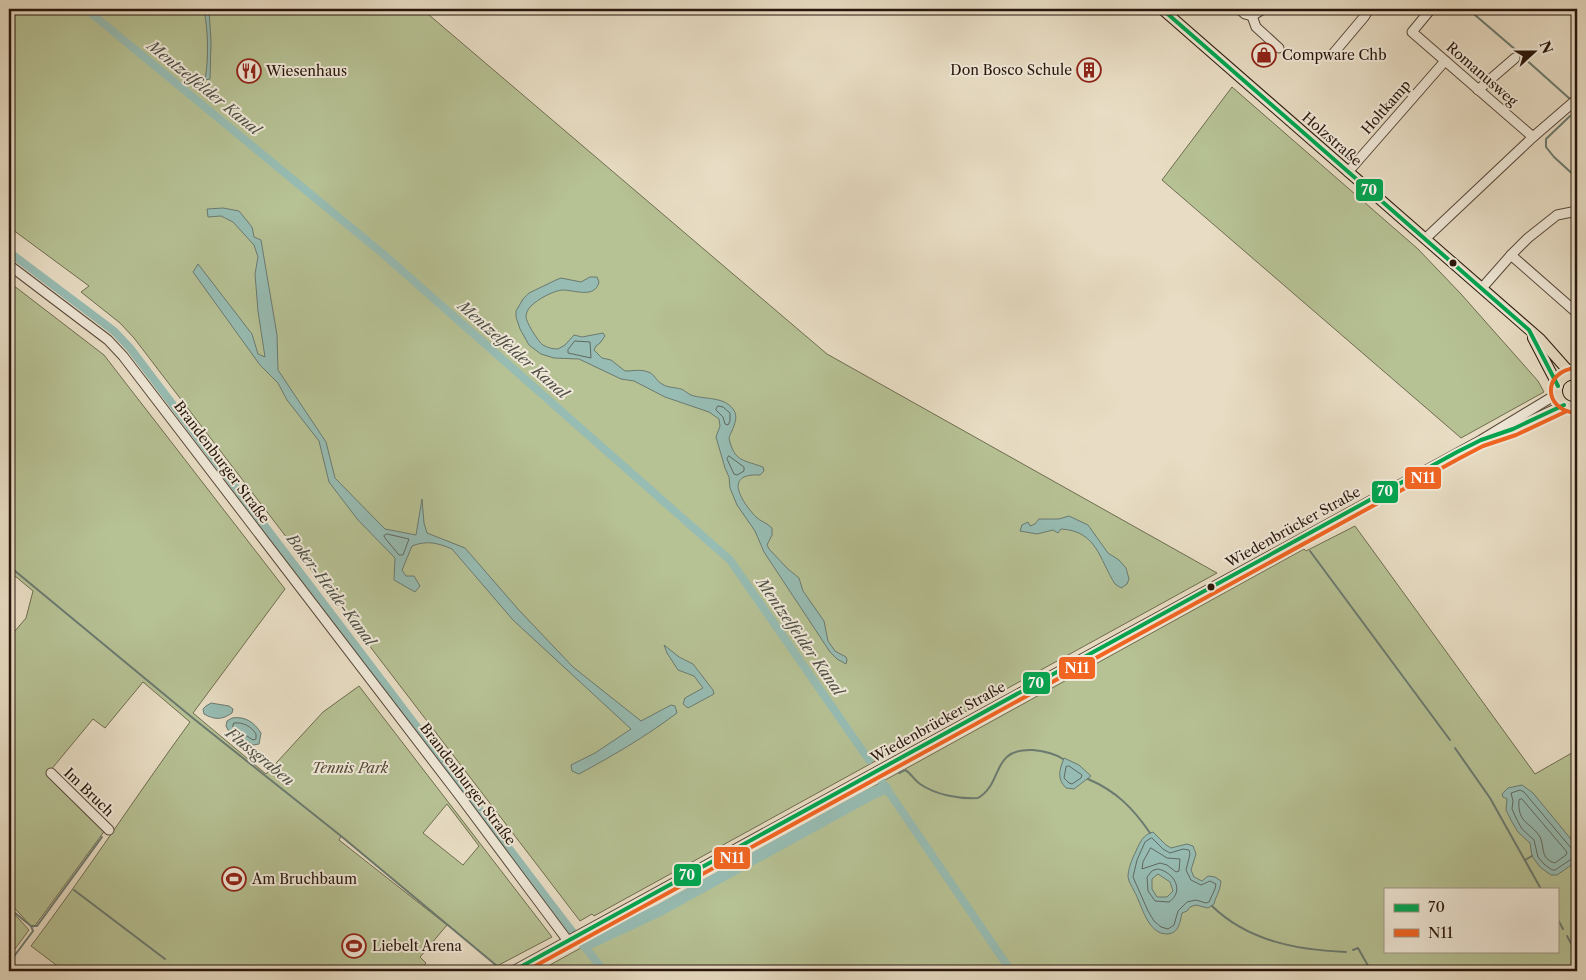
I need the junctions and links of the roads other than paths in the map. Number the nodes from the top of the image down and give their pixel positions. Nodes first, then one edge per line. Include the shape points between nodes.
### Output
1 (1162, 9) edge
2 (1240, 9) edge
3 (1263, 9) edge
4 (1369, 9) edge
5 (1431, 9) edge
6 (1252, 16) junction
7 (1279, 48) dead end
8 (1332, 56) dead end
9 (1514, 58) dead end
10 (1445, 61) junction
11 (1478, 90) junction
12 (1577, 99) edge
13 (1533, 137) junction
14 (1348, 172) junction
15 (1577, 216) edge
16 (1425, 239) junction
17 (1510, 255) junction
18 (9, 265) edge
19 (1482, 288) junction
20 (1577, 313) edge
21 (1529, 330) junction
22 (1574, 374) edge
23 (1557, 390) junction
24 (1564, 405) junction
25 (1577, 408) edge
26 (1481, 440) junction
27 (50, 773) dead end
28 (109, 830) dead end
29 (574, 937) junction
30 (513, 971) edge

1 - 14 main road, Holzstraße
2 - 6 street
3 - 6 street
4 - 8 street
5 - 10 street, Romanusweg via 1412,32
6 - 7 street via 1256,27
9 - 11 street
10 - 11 street, Romanusweg
10 - 14 street, Holtkamp
11 - 13 street, Romanusweg
12 - 13 street
13 - 16 street
14 - 16 main road, Holzstraße
15 - 17 street via 1572,212 1557,215
16 - 19 main road, Holzstraße
17 - 19 street
17 - 20 street
18 - 29 street, Brandenburger Straße via 108,340 124,356 454,788
19 - 21 main road, Holzstraße
21 - 22 main road, Holzstraße
21 - 23 main road, Holzstraße
22 - 23 main road, Wiedenbrücker Straße via 1562,378
23 - 24 main road
23 - 26 street, Wiedenbrücker Straße
24 - 25 main road
24 - 26 street, Wiedenbrücker Straße
26 - 29 street, Wiedenbrücker Straße
27 - 28 street, Im Bruch
29 - 30 street, Wiedenbrücker Straße

